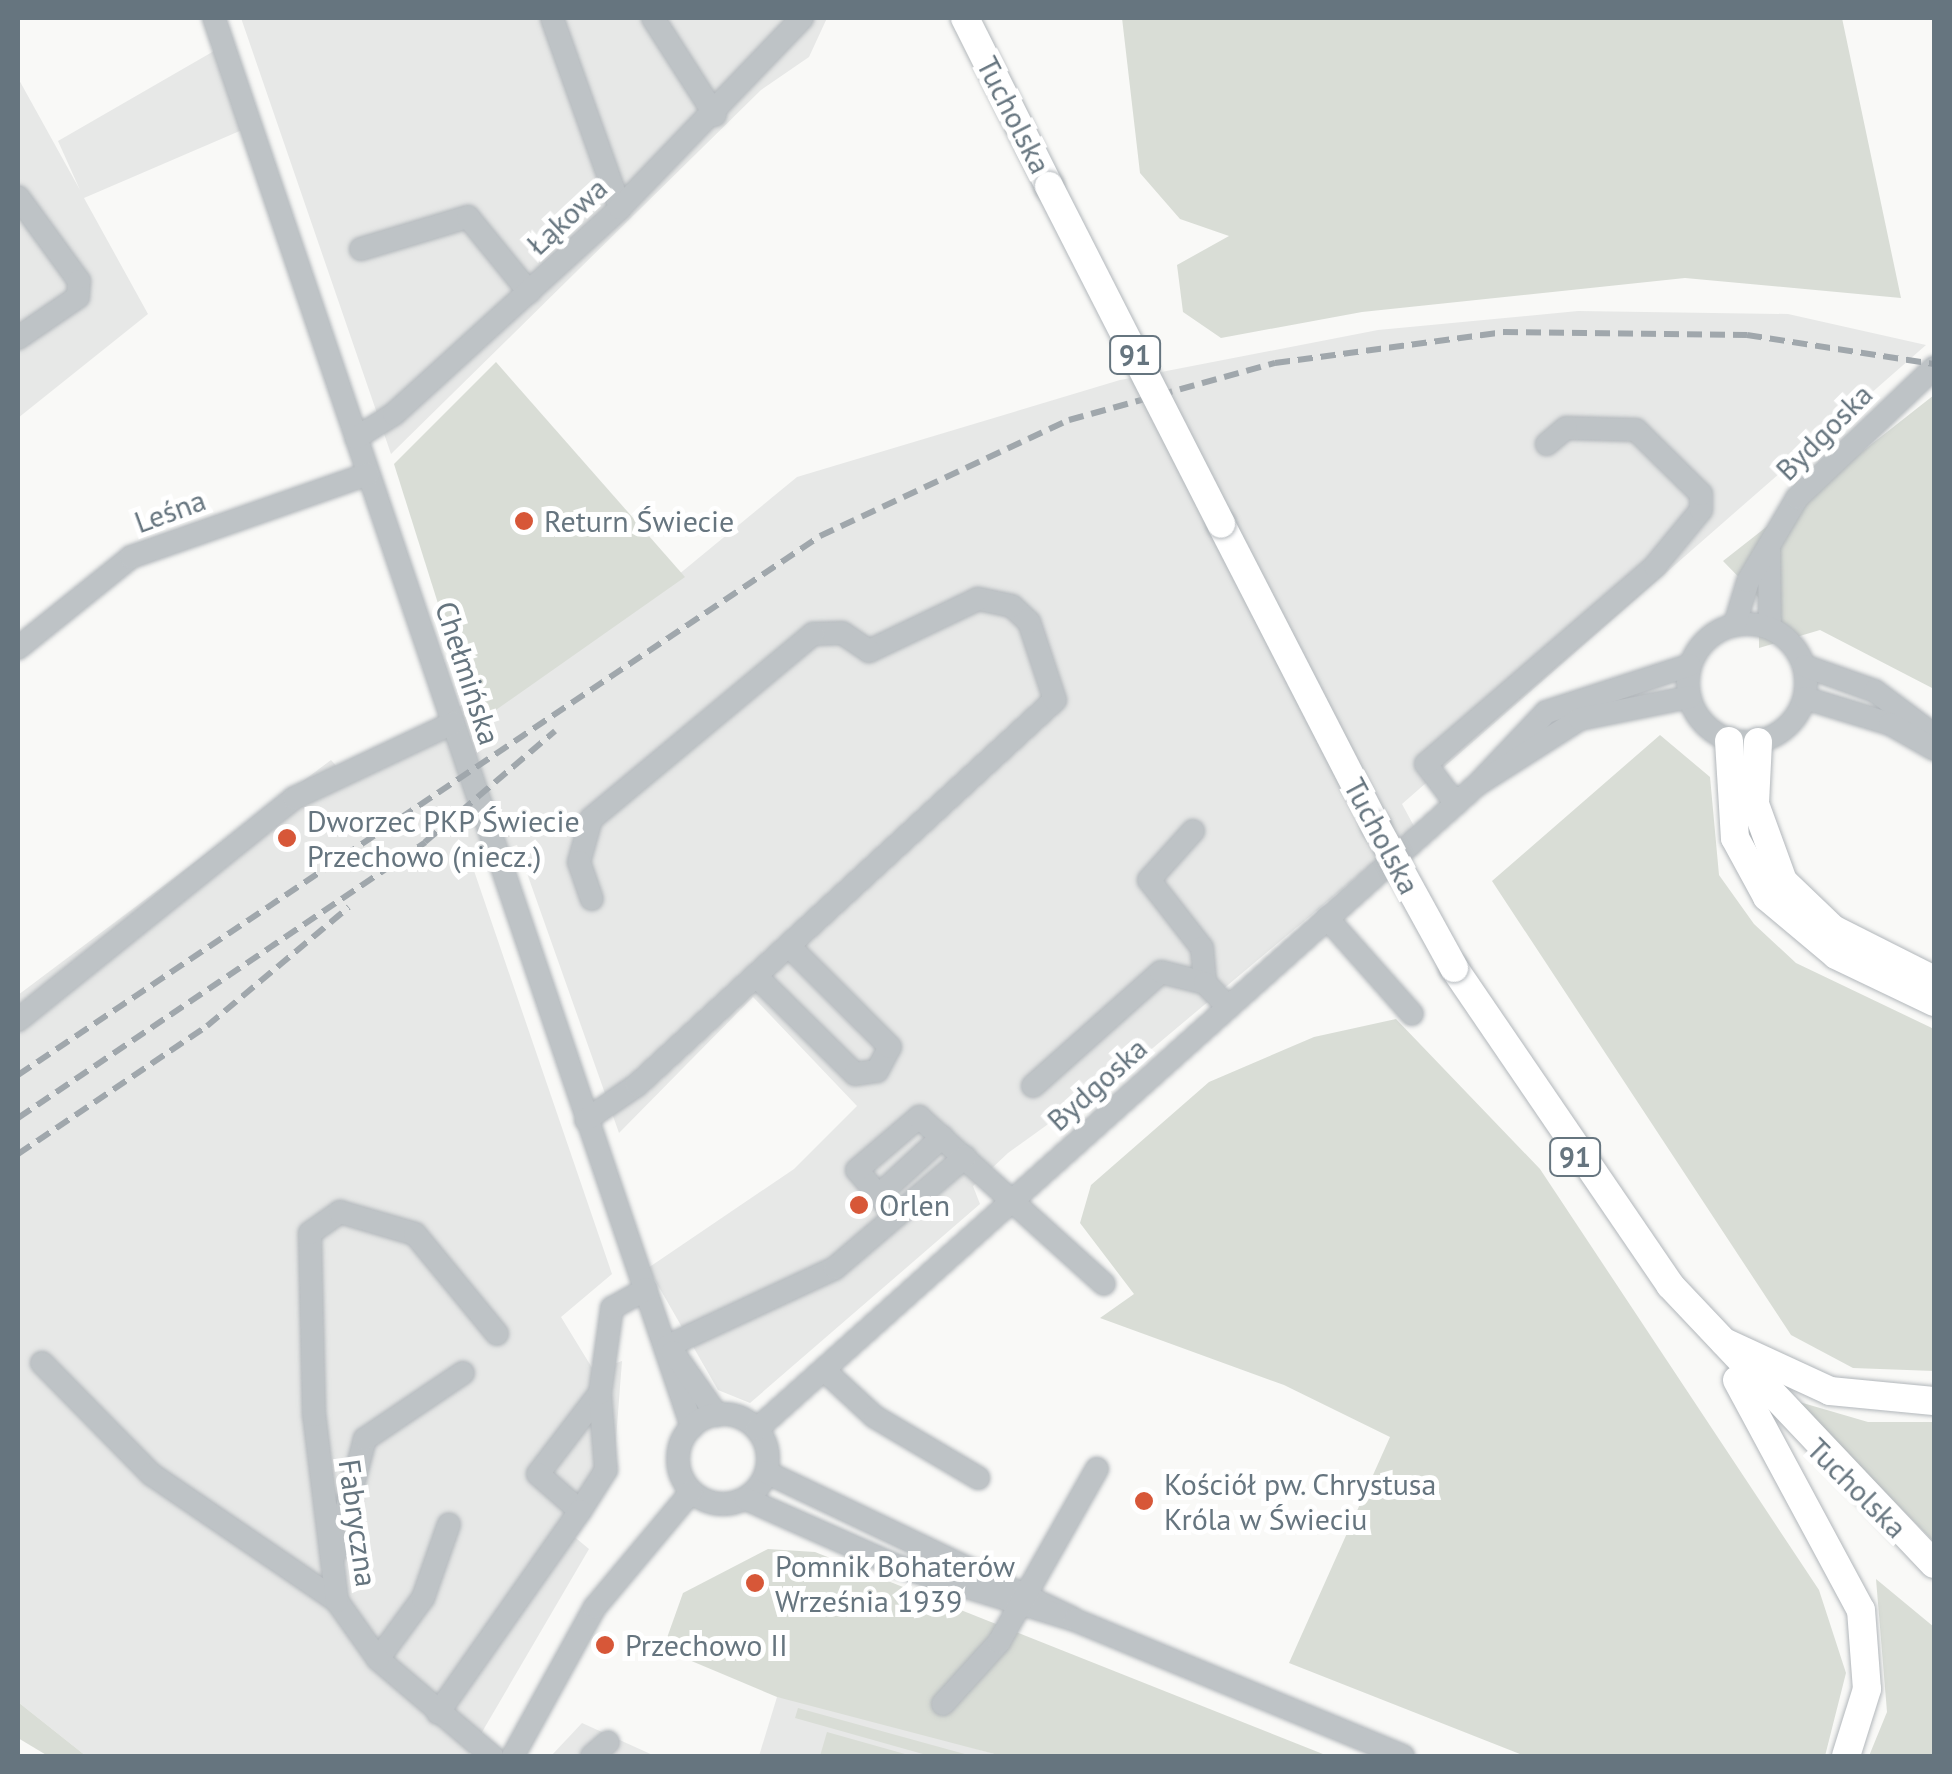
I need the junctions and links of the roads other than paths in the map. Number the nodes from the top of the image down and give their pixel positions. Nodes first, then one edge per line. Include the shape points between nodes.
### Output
1 (214, 18) edge
2 (552, 18) edge
3 (653, 18) edge
4 (802, 18) edge
5 (965, 18) edge
6 (715, 115) junction
7 (18, 198) edge
8 (620, 208) junction
9 (361, 249) dead end
10 (530, 292) junction
11 (18, 338) edge
12 (1934, 368) edge
13 (356, 438) junction
14 (1547, 444) dead end
15 (368, 474) junction
16 (1769, 549) junction
17 (1735, 624) junction
18 (1770, 628) junction
19 (18, 648) edge
20 (1690, 665) junction
21 (1804, 666) junction
22 (1690, 697) junction
23 (1805, 698) junction
24 (453, 723) junction
25 (1934, 735) edge
26 (1729, 741) junction
27 (1758, 742) junction
28 (1934, 749) edge
29 (1478, 784) junction
30 (1456, 804) junction
31 (1194, 832) dead end
32 (592, 898) dead end
33 (1327, 918) junction
34 (789, 946) junction
35 (756, 976) junction
36 (1934, 980) edge
37 (1204, 983) junction
38 (1934, 1002) edge
39 (1228, 1007) junction
40 (1412, 1014) dead end
41 (18, 1020) edge
42 (1033, 1086) dead end
43 (586, 1120) junction
44 (942, 1137) junction
45 (965, 1157) junction
46 (879, 1195) junction
47 (1013, 1198) junction
48 (896, 1216) junction
49 (1104, 1284) dead end
50 (646, 1289) junction
51 (497, 1334) dead end
52 (1711, 1336) junction
53 (668, 1346) junction
54 (42, 1363) dead end
55 (824, 1370) junction
56 (464, 1373) dead end
57 (600, 1393) junction
58 (1934, 1400) edge
59 (717, 1414) junction
60 (692, 1427) junction
61 (756, 1429) junction
62 (1097, 1469) dead end
63 (766, 1472) junction
64 (978, 1478) dead end
65 (692, 1492) junction
66 (746, 1499) junction
67 (580, 1511) junction
68 (449, 1524) dead end
69 (332, 1561) junction
70 (1934, 1564) edge
71 (1020, 1599) junction
72 (336, 1601) junction
73 (378, 1659) junction
74 (944, 1704) dead end
75 (438, 1712) junction
76 (492, 1756) edge
77 (513, 1756) edge
78 (1403, 1756) edge
79 (1846, 1756) edge

1 - 13 street, Chełmińska
2 - 8 street
3 - 6 street
4 - 6 street, Łąkowa
5 - 52 main road, Tucholska / 91, bridge via 1454,968 1570,1149
6 - 8 street, Łąkowa
7 - 11 street via 79,281 78,297
8 - 10 street, Łąkowa
9 - 10 street via 468,217
10 - 13 street, Łąkowa
12 - 16 street, Bydgoska via 1824,468
13 - 15 street, Chełmińska
14 - 30 street via 1566,428 1636,430 1701,494 1701,510 1655,566 1426,764
15 - 19 street, Leśna via 131,557
15 - 24 street, Chełmińska
16 - 17 street, Bydgoska
16 - 18 street
17 - 18 street
17 - 20 street via 1707,638
18 - 21 street
20 - 22 street
20 - 29 street, Bydgoska via 1546,712
21 - 23 street
21 - 25 street via 1875,691
22 - 26 street
22 - 29 street, Bydgoska via 1580,719
23 - 27 street via 1789,725
23 - 28 street via 1890,724
24 - 41 street via 294,798
24 - 43 street, Chełmińska
26 - 27 street
26 - 38 main road via 1734,838 1767,897 1836,955
27 - 36 main road via 1755,804 1784,881 1833,929
29 - 30 street, Bydgoska
30 - 33 street, Bydgoska
31 - 37 street via 1149,880 1202,948
32 - 34 street via 580,862 590,819 813,634 842,632 868,651 960,600 1012,606 1054,676 1056,700
33 - 39 street, Bydgoska
33 - 40 street
34 - 35 street
34 - 35 street via 890,1048 877,1070 855,1074
35 - 43 street
37 - 39 street
37 - 42 street via 1162,972
39 - 47 street, Bydgoska
43 - 50 street, Chełmińska
44 - 45 street
44 - 46 street
44 - 46 street via 919,1117 857,1170
45 - 47 street
45 - 48 street
46 - 48 street
47 - 49 street
47 - 55 street, Bydgoska
48 - 53 street via 835,1268
50 - 53 street, Chełmińska
50 - 57 street via 612,1308
51 - 69 street, Fabryczna via 415,1234 340,1212 310,1232 314,1415
52 - 58 main road via 1830,1391
52 - 70 main road, Tucholska / 91
52 - 79 main road via 1861,1610 1868,1689
53 - 59 street, Chełmińska
53 - 60 street, Chełmińska
54 - 72 street via 151,1474
55 - 61 street, Bydgoska
55 - 64 street via 874,1417
56 - 69 street via 365,1439
57 - 67 street via 606,1470
57 - 67 street via 538,1474
59 - 60 street
59 - 61 street
60 - 65 street via 678,1452
61 - 63 street
62 - 71 street
63 - 66 street
63 - 71 street
65 - 66 street via 717,1504
65 - 77 street via 595,1607
66 - 71 street
67 - 75 street
68 - 73 street via 422,1598
69 - 72 street, Fabryczna
71 - 74 street via 1000,1642
71 - 78 street
72 - 73 street, Fabryczna
73 - 75 street, Fabryczna
75 - 76 street, Fabryczna

